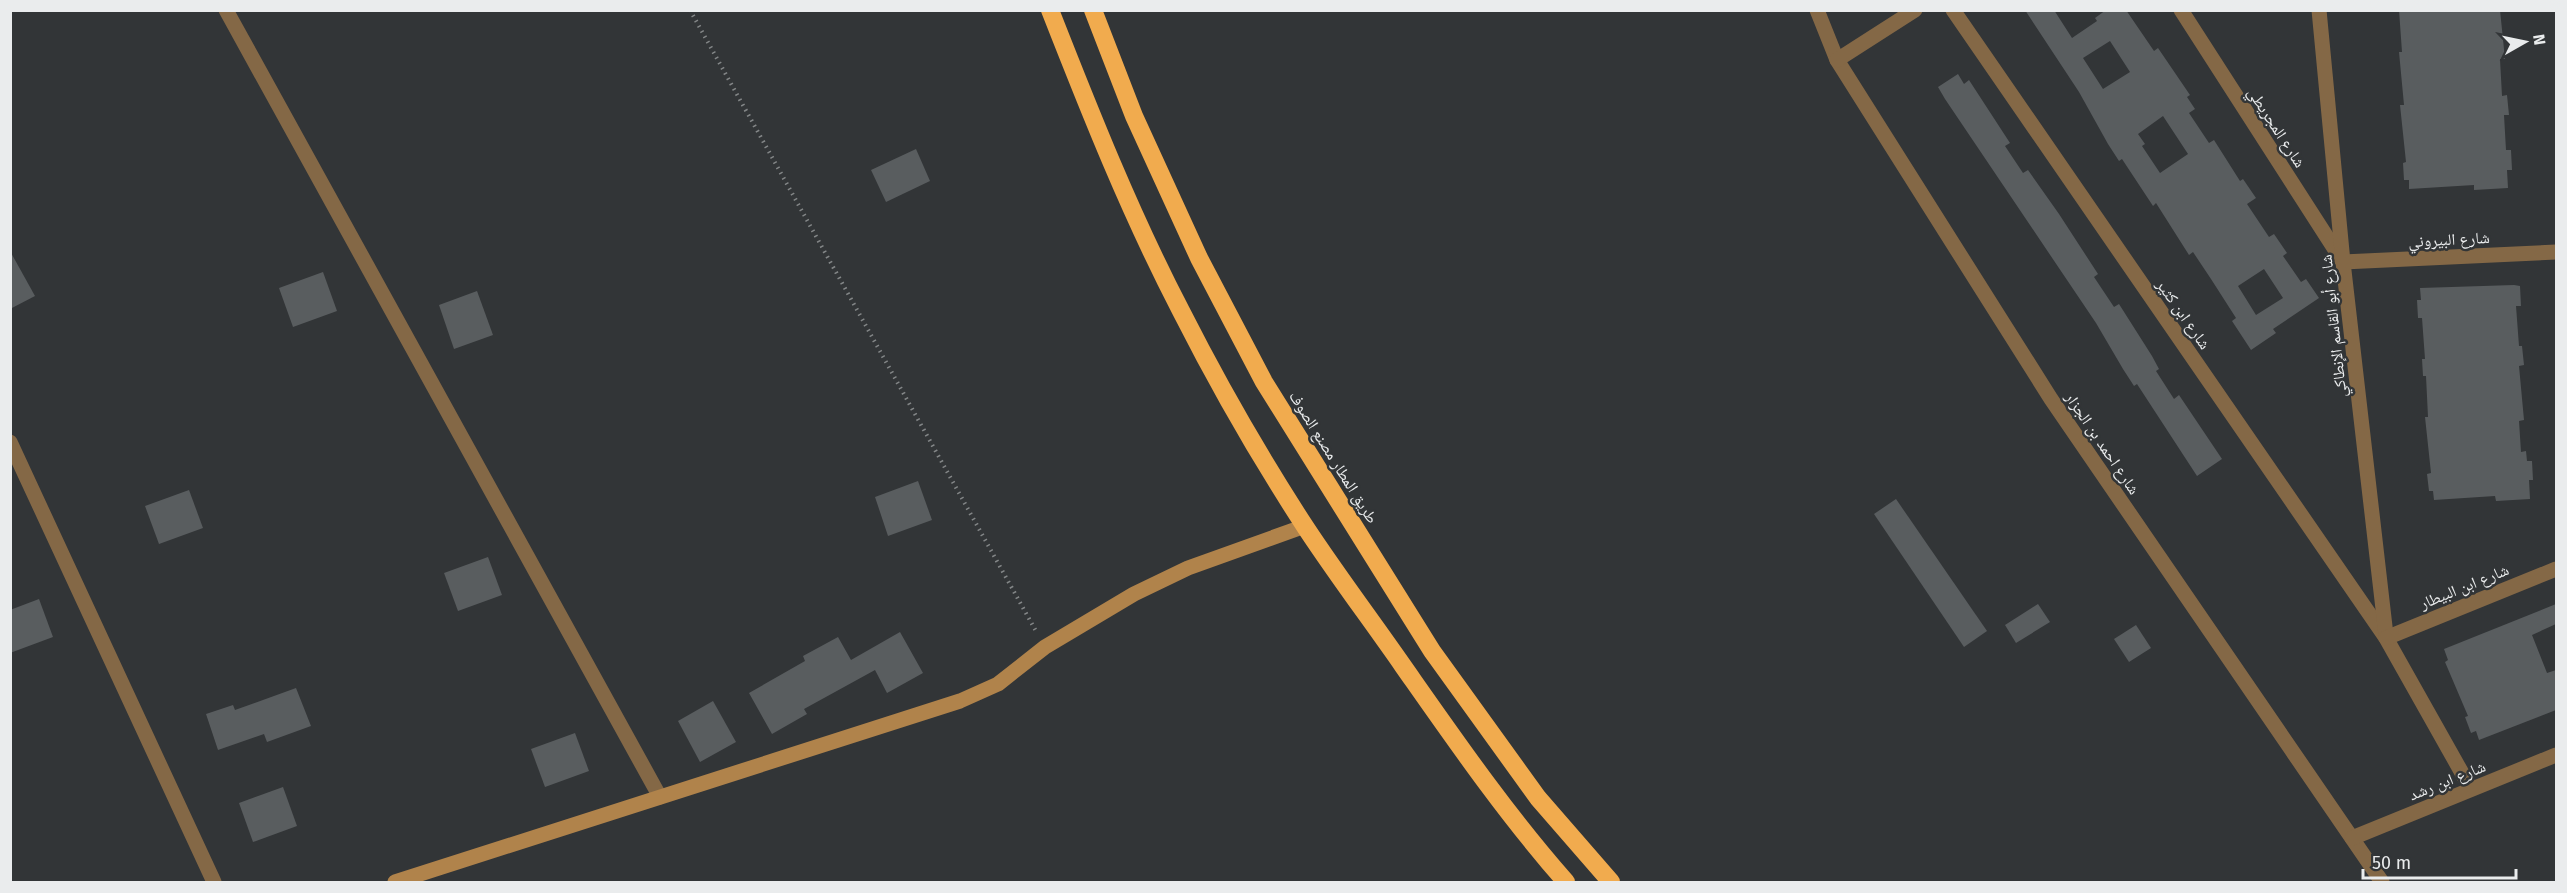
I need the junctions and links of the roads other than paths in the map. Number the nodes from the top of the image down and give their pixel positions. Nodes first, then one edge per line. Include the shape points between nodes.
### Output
1 (226, 10) edge
2 (1050, 10) edge
3 (1093, 10) edge
4 (1817, 10) edge
5 (1915, 10) edge
6 (1953, 10) edge
7 (2181, 10) edge
8 (2319, 10) edge
9 (1837, 60) junction
10 (2556, 252) edge
11 (2343, 262) junction
12 (10, 442) edge
13 (1305, 526) junction
14 (2556, 568) edge
15 (2386, 638) junction
16 (2556, 754) edge
17 (2471, 789) junction
18 (660, 797) junction
19 (2352, 838) junction
20 (214, 882) edge
21 (395, 882) edge
22 (1566, 882) edge
23 (1611, 882) edge
24 (2382, 882) edge

1 - 18 street
2 - 13 highway via 1121,187 1165,279 1212,370
3 - 23 highway, طريق المطار مصنع الصوف via 1134,116 1199,258 1264,382 1432,651 1538,798
4 - 9 street, شارع احمد بن الجزار
5 - 9 street
6 - 15 street, شارع ابن كثير
7 - 11 street, شارع المجريطي
8 - 11 street, شارع أبو القاسم الإنطاكي
9 - 19 street, شارع احمد بن الجزار via 2051,399
10 - 11 street, شارع البيروني
11 - 15 street, شارع أبو القاسم الإنطاكي
12 - 20 street
13 - 18 street via 1188,568 1098,614 1045,646 998,684 960,701
13 - 22 highway via 1474,768
14 - 15 street, شارع ابن البيطار
15 - 17 street, شارع ابن كثير
16 - 17 street, شارع ابن رشد
17 - 19 street, شارع ابن رشد
18 - 21 street
19 - 24 street, شارع احمد بن الجزار

